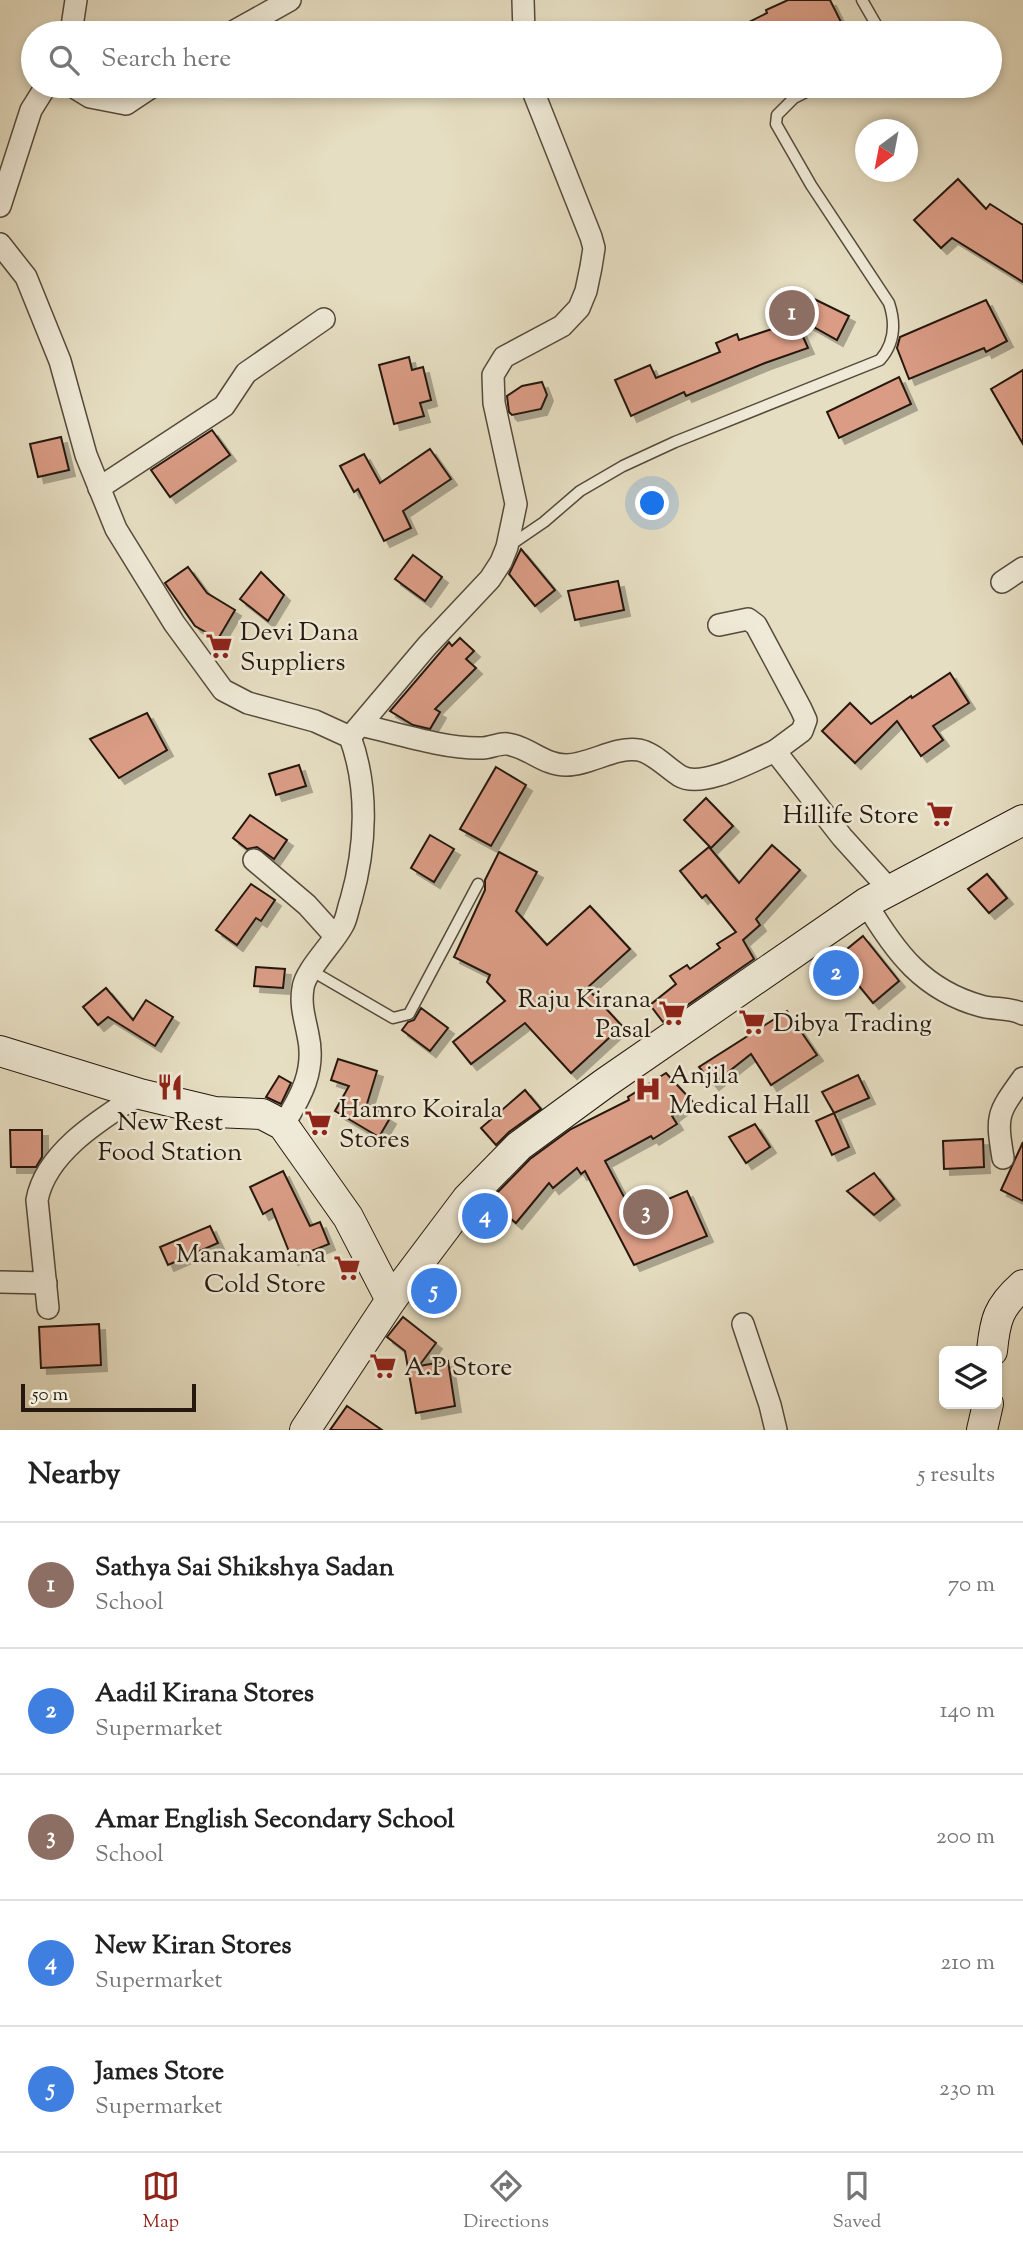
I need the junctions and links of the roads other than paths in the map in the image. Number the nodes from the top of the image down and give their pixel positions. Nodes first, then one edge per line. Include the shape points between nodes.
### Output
1 (76, 0) edge
2 (290, 0) edge
3 (523, 0) edge
4 (862, 0) edge
5 (73, 21) edge
6 (252, 21) edge
7 (524, 21) edge
8 (874, 21) edge
9 (38, 98) edge
10 (95, 98) edge
11 (135, 98) edge
12 (536, 98) edge
13 (794, 98) edge
14 (0, 206) edge
15 (0, 244) edge
16 (324, 319) dead end
17 (99, 488) junction
18 (507, 547) junction
19 (1023, 568) edge
20 (1002, 582) dead end
21 (719, 625) dead end
22 (355, 731) junction
23 (775, 751) junction
24 (1023, 820) edge
25 (254, 860) dead end
26 (478, 884) dead end
27 (877, 896) junction
28 (335, 936) junction
29 (312, 971) junction
30 (1023, 1014) edge
31 (0, 1051) edge
32 (1023, 1078) edge
33 (140, 1094) junction
34 (283, 1125) junction
35 (1003, 1158) dead end
36 (0, 1282) edge
37 (46, 1283) junction
38 (1023, 1286) edge
39 (391, 1300) junction
40 (48, 1308) dead end
41 (743, 1324) dead end
42 (993, 1346) edge
43 (987, 1409) edge
44 (305, 1430) edge
45 (776, 1430) edge
46 (982, 1430) edge

1 - 5 street
2 - 6 street
3 - 7 street
4 - 8 lane
9 - 14 street
10 - 11 street via 126,104
12 - 18 street via 594,248 579,308 562,326 504,356 493,375 494,403 516,504
13 - 18 lane via 777,115 776,124 889,303 894,318 891,348 880,360 624,466 580,491
15 - 17 street via 26,277 41,313
16 - 17 street via 246,373 224,406
17 - 22 street via 116,528 174,623 223,690 247,703
18 - 22 street via 490,579
19 - 20 street
21 - 23 street via 748,619 756,625 806,720 803,731
22 - 23 street via 481,748 512,744 550,764 569,765 640,750 682,778 694,780
22 - 28 street via 364,802 358,874 343,925
23 - 27 street via 842,837
24 - 27 main road
25 - 28 street
26 - 29 lane via 409,1014 394,1018
27 - 30 street via 888,941 918,972 946,993 984,1007 1012,1008
27 - 39 main road via 519,1146 467,1199
28 - 29 street
29 - 34 street via 303,985 302,1009 310,1071 302,1095
31 - 33 main road
32 - 35 street via 1003,1105 998,1125
33 - 34 main road via 215,1111 262,1114
33 - 37 street via 81,1135 45,1176 37,1200
34 - 39 main road via 348,1217
36 - 37 street
37 - 40 street
38 - 42 main road via 1008,1298 998,1315
39 - 44 main road
41 - 45 street
43 - 46 main road

